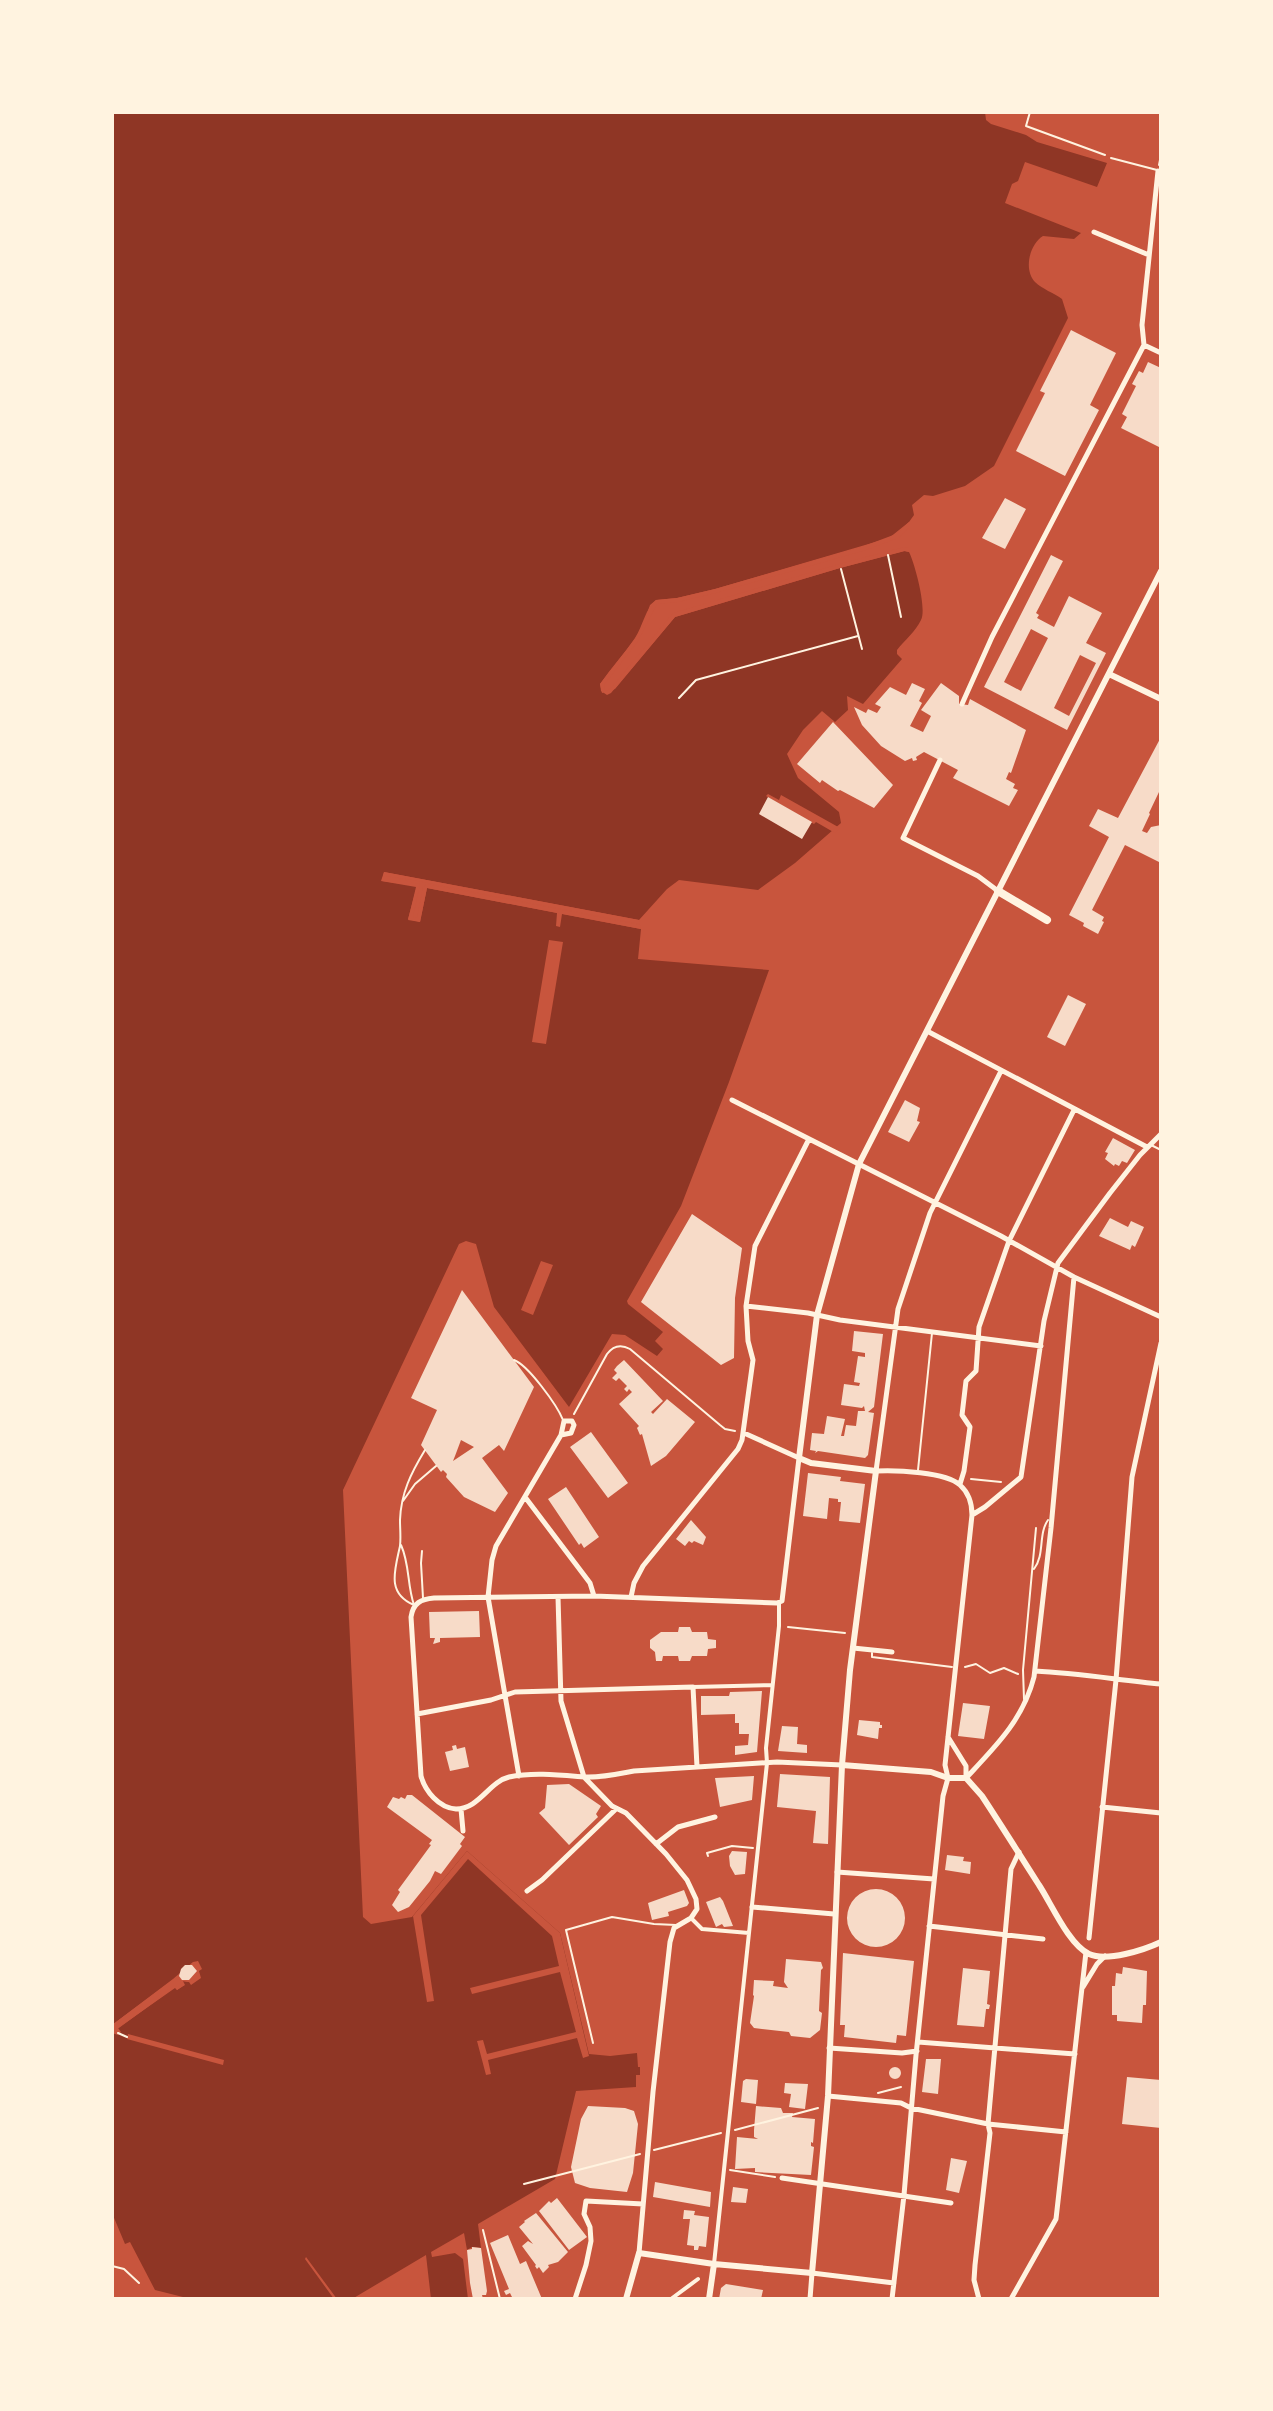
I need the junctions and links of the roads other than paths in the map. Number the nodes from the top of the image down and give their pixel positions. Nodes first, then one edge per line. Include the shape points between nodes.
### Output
1 (1111, 158) road end
2 (1158, 171) joint
3 (1094, 232) dead end
4 (1149, 255) junction
5 (1144, 345) junction
6 (1161, 353) edge
7 (1161, 571) edge
8 (1109, 674) junction
9 (1161, 699) edge
10 (962, 704) dead end
11 (940, 760) dead end
12 (998, 891) junction
13 (1047, 920) dead end
14 (927, 1031) junction
15 (1001, 1071) junction
16 (732, 1100) dead end
17 (1074, 1110) junction
18 (1161, 1134) edge
19 (809, 1139) junction
20 (1148, 1146) junction
21 (1161, 1150) edge
22 (859, 1164) junction
23 (936, 1204) junction
24 (1009, 1241) junction
25 (1057, 1267) junction
26 (1074, 1277) junction
27 (746, 1306) junction
28 (817, 1315) junction
29 (1161, 1317) edge
30 (895, 1327) junction
31 (933, 1332) junction
32 (978, 1337) junction
33 (1161, 1343) edge
34 (1041, 1346) junction
35 (514, 1360) dead end
36 (566, 1420) junction
37 (744, 1433) junction
38 (561, 1435) junction
39 (425, 1450) dead end
40 (799, 1458) junction
41 (436, 1466) dead end
42 (876, 1471) junction
43 (918, 1474) junction
44 (961, 1481) junction
45 (525, 1497) junction
46 (402, 1502) junction
47 (972, 1515) junction
48 (1051, 1518) junction
49 (1036, 1528) dead end
50 (400, 1544) junction
51 (422, 1551) dead end
52 (1033, 1570) junction
53 (594, 1596) junction
54 (488, 1597) junction
55 (558, 1597) junction
56 (631, 1597) junction
57 (423, 1599) junction
58 (779, 1603) junction
59 (415, 1606) junction
60 (853, 1648) junction
61 (872, 1650) junction
62 (892, 1652) dead end
63 (957, 1668) junction
64 (1035, 1671) junction
65 (1116, 1680) junction
66 (1161, 1684) edge
67 (772, 1685) junction
68 (693, 1687) junction
69 (560, 1691) junction
70 (506, 1694) junction
71 (1025, 1705) junction
72 (417, 1714) junction
73 (948, 1737) junction
74 (767, 1763) junction
75 (842, 1765) junction
76 (697, 1767) junction
77 (519, 1776) junction
78 (584, 1777) junction
79 (948, 1778) junction
80 (966, 1778) junction
81 (1102, 1807) junction
82 (461, 1809) junction
83 (616, 1809) junction
84 (1161, 1813) edge
85 (715, 1817) dead end
86 (463, 1831) dead end
87 (656, 1844) junction
88 (1019, 1852) junction
89 (836, 1872) junction
90 (934, 1879) junction
91 (527, 1891) dead end
92 (752, 1907) junction
93 (834, 1914) junction
94 (691, 1918) junction
95 (677, 1925) junction
96 (929, 1926) junction
97 (749, 1933) junction
98 (1004, 1936) junction
99 (1089, 1938) dead end
100 (1043, 1939) dead end
101 (1161, 1942) edge
102 (1086, 1952) junction
103 (1105, 1956) junction
104 (1083, 1988) junction
105 (918, 2042) junction
106 (593, 2043) dead end
107 (829, 2048) junction
108 (995, 2048) junction
109 (917, 2051) junction
110 (1075, 2054) junction
111 (828, 2096) junction
112 (911, 2108) junction
113 (988, 2124) junction
114 (1066, 2132) junction
115 (782, 2178) road end
116 (822, 2185) junction
117 (904, 2195) junction
118 (951, 2203) dead end
119 (643, 2204) junction
120 (483, 2230) dead end
121 (639, 2253) junction
122 (714, 2264) junction
123 (112, 2266) edge
124 (812, 2273) junction
125 (698, 2279) dead end
126 (139, 2283) dead end
127 (894, 2283) junction
128 (500, 2299) edge
129 (575, 2299) edge
130 (626, 2299) edge
131 (671, 2299) edge
132 (709, 2299) edge
133 (810, 2299) edge
134 (892, 2299) edge
135 (979, 2299) edge
136 (1011, 2299) edge

1 - 2 lane
2 - 4 street
3 - 4 street
4 - 5 street
5 - 6 street
5 - 10 street
7 - 8 street
8 - 9 street
8 - 12 street
11 - 12 street via 903,838
12 - 13 main road
12 - 14 street
14 - 15 street
14 - 22 street
15 - 17 street
15 - 23 street
16 - 19 street
17 - 20 street
17 - 24 street
18 - 20 street
19 - 22 street
19 - 27 street via 755,1246
20 - 21 lane
20 - 25 street
22 - 23 street
22 - 28 street
23 - 24 street
23 - 30 street
24 - 25 street
24 - 32 street
25 - 26 street
25 - 34 street
26 - 29 street
26 - 48 street
27 - 28 street
27 - 37 street via 753,1360
28 - 30 street
28 - 40 street
30 - 31 street
30 - 42 street
31 - 32 street
31 - 43 lane
32 - 34 street
32 - 44 street via 976,1371 966,1381 962,1415 970,1427
33 - 65 street via 1132,1477
34 - 47 street via 1021,1477
35 - 36 lane
36 - 38 street
36 - 38 street via 573,1430
37 - 40 street
37 - 56 street via 740,1447 641,1569
38 - 45 street
39 - 46 lane
40 - 42 street
40 - 58 street
41 - 46 lane
42 - 43 street
42 - 60 street
43 - 44 street
44 - 47 street
45 - 53 street via 590,1583
45 - 54 street via 495,1548
46 - 50 lane
47 - 63 street
48 - 52 lane via 1044,1525 1040,1559
48 - 64 street
49 - 52 lane
50 - 59 lane
50 - 59 lane via 396,1591
51 - 57 lane
52 - 71 lane
53 - 55 street
53 - 56 street
54 - 55 street
54 - 57 street
54 - 70 street
55 - 69 street
56 - 58 street
57 - 59 street
58 - 67 street
59 - 72 street via 411,1617
60 - 61 street
60 - 75 street
61 - 62 street
61 - 63 lane via 872,1657
63 - 73 street
64 - 65 street
64 - 71 street
65 - 66 street
65 - 81 street
67 - 68 street
67 - 74 street
68 - 69 street
68 - 76 street
69 - 70 street
69 - 78 street
70 - 72 street
70 - 77 street
71 - 80 street
72 - 82 street via 420,1774 426,1789 449,1808
73 - 79 street
73 - 80 street via 966,1766
74 - 75 street
74 - 76 street
74 - 92 street
75 - 79 street
75 - 89 street
76 - 78 street
77 - 78 street
77 - 82 street via 506,1778
78 - 83 street
79 - 80 street
79 - 90 street
80 - 88 street
81 - 84 street
81 - 99 street
82 - 86 street
83 - 87 street
83 - 91 street
85 - 87 street via 678,1827
87 - 94 street via 694,1893 697,1909
88 - 98 street via 1011,1869
88 - 102 street via 1063,1925
89 - 90 street
89 - 93 street
90 - 96 street
92 - 93 street
92 - 97 street
93 - 107 street
94 - 95 street
94 - 97 street via 702,1929
95 - 106 lane via 612,1917 566,1930
95 - 119 street via 670,1942
96 - 98 street
96 - 105 street
97 - 122 street
98 - 100 street
98 - 108 street
101 - 103 street
102 - 103 street
102 - 104 street
103 - 104 street
104 - 110 street
105 - 108 street
105 - 109 street
107 - 109 street
107 - 111 street
108 - 110 street
108 - 113 street
109 - 112 street
110 - 114 street
111 - 112 street
111 - 116 street
112 - 113 street
112 - 117 street
113 - 114 street
113 - 135 street via 974,2280
114 - 136 street via 1056,2219
115 - 116 street
116 - 117 street
116 - 124 street
117 - 118 street
117 - 127 street
119 - 121 street
119 - 129 street via 586,2201 591,2241
120 - 128 lane
121 - 122 street
121 - 130 street
122 - 124 street
122 - 132 street
123 - 126 lane
124 - 127 street
124 - 133 street
125 - 131 street
127 - 134 street

